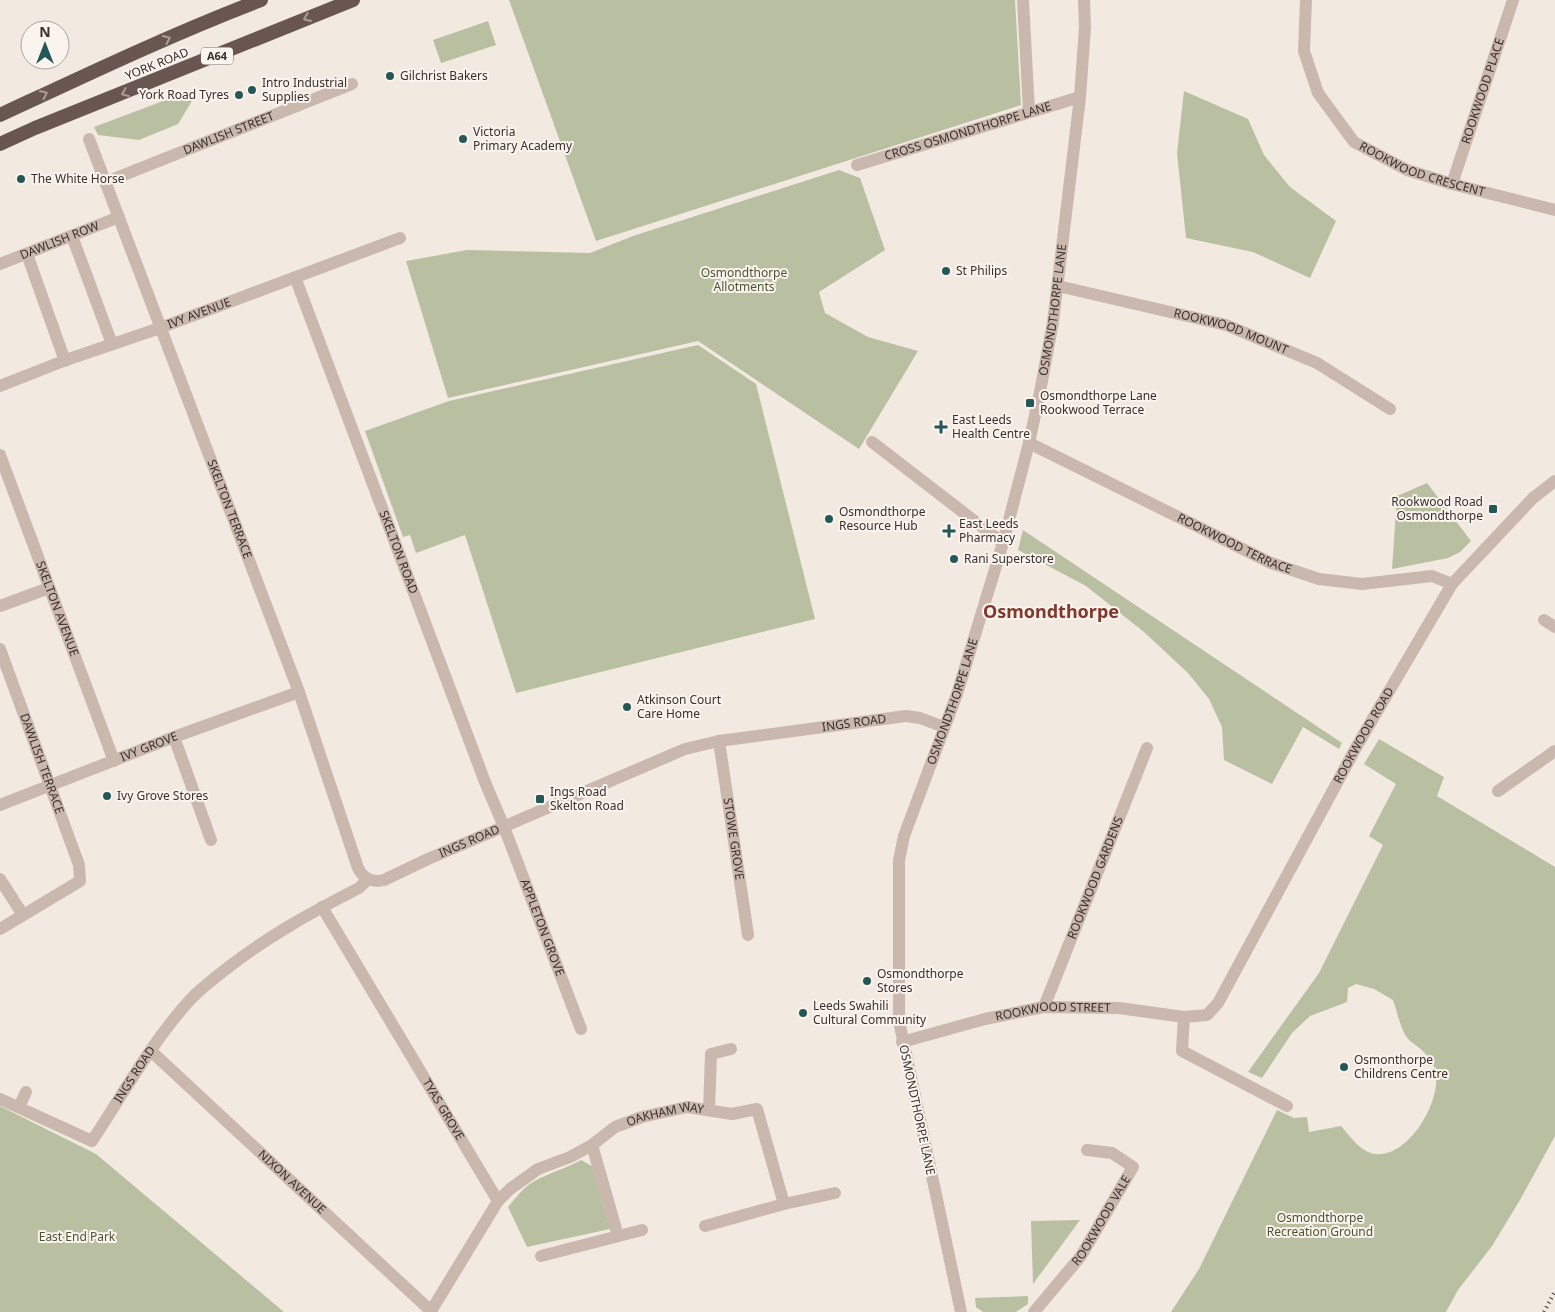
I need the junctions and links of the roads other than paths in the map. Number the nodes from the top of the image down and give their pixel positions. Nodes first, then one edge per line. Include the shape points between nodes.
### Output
1 (261, 0) edge
2 (353, 0) edge
3 (1023, 0) edge
4 (1084, 0) edge
5 (1306, 0) edge
6 (1513, 0) edge
7 (352, 84) dead end
8 (1080, 97) junction
9 (1029, 111) junction
10 (0, 115) edge
11 (89, 138) dead end
12 (0, 144) edge
13 (856, 165) dead end
14 (106, 182) junction
15 (1452, 184) junction
16 (1555, 210) edge
17 (119, 216) junction
18 (72, 236) junction
19 (400, 238) dead end
20 (27, 254) junction
21 (0, 264) edge
22 (295, 277) junction
23 (1058, 286) junction
24 (160, 328) junction
25 (112, 344) junction
26 (65, 361) junction
27 (0, 386) edge
28 (1390, 409) dead end
29 (872, 442) dead end
30 (1029, 443) junction
31 (0, 455) edge
32 (1555, 481) edge
33 (1004, 542) junction
34 (1452, 584) junction
35 (49, 588) junction
36 (0, 606) edge
37 (0, 648) edge
38 (299, 692) junction
39 (944, 727) junction
40 (174, 737) junction
41 (719, 741) junction
42 (1147, 748) dead end
43 (1555, 751) edge
44 (114, 761) junction
45 (50, 786) junction
46 (1498, 792) dead end
47 (0, 804) edge
48 (504, 827) junction
49 (211, 840) dead end
50 (0, 879) edge
51 (368, 879) junction
52 (322, 907) junction
53 (23, 915) junction
54 (0, 929) edge
55 (748, 935) dead end
56 (1044, 1007) junction
57 (1207, 1015) joint
58 (1184, 1017) junction
59 (581, 1030) dead end
60 (902, 1042) junction
61 (730, 1049) dead end
62 (152, 1052) junction
63 (26, 1092) dead end
64 (0, 1099) edge
65 (1287, 1106) dead end
66 (19, 1108) junction
67 (709, 1110) junction
68 (592, 1145) junction
69 (1087, 1150) dead end
70 (835, 1193) dead end
71 (498, 1201) junction
72 (784, 1204) junction
73 (705, 1226) dead end
74 (642, 1230) dead end
75 (618, 1236) junction
76 (541, 1256) dead end
77 (432, 1311) edge
78 (961, 1312) edge
79 (1034, 1312) edge

10 -> 1 highway, YORK ROAD via 104,66
2 -> 12 highway, YORK ROAD / A64
3 - 9 street
4 - 8 street, OSMONDTHORPE LANE
5 - 15 street, ROOKWOOD CRESCENT via 1304,51 1318,93 1354,142 1407,170
6 - 15 street, ROOKWOOD PLACE
7 - 14 street, DAWLISH STREET
8 - 9 street, CROSS OSMONDTHORPE LANE
8 - 23 street, OSMONDTHORPE LANE
9 - 13 street, CROSS OSMONDTHORPE LANE
11 - 14 street, SKELTON TERRACE
14 - 17 street, SKELTON TERRACE
15 - 16 street, ROOKWOOD CRESCENT
17 - 18 street, DAWLISH ROW
17 - 24 street, SKELTON TERRACE
18 - 20 street, DAWLISH ROW
18 - 25 street
19 - 22 street, IVY AVENUE
20 - 21 street, DAWLISH ROW
20 - 26 street
22 - 24 street, IVY AVENUE
22 - 48 street, SKELTON ROAD
23 - 28 street, ROOKWOOD MOUNT via 1226,324 1317,363
23 - 30 street, OSMONDTHORPE LANE
24 - 25 street, IVY AVENUE
24 - 38 street, SKELTON TERRACE
25 - 26 street, IVY AVENUE
26 - 27 street, IVY AVENUE
29 - 33 street
30 - 33 street, OSMONDTHORPE LANE
30 - 34 street, ROOKWOOD TERRACE via 1271,563 1319,579 1362,584 1432,576
31 - 35 street, SKELTON AVENUE
32 - 34 street, ROOKWOOD ROAD via 1533,498
33 - 39 street, OSMONDTHORPE LANE
34 - 57 street, ROOKWOOD ROAD via 1358,744 1218,1003
35 - 36 street
35 - 44 street, SKELTON AVENUE
37 - 45 street, DAWLISH TERRACE
38 - 40 street, IVY GROVE
38 - 51 street, SKELTON TERRACE via 358,868
39 - 41 street, INGS ROAD via 906,716
39 - 60 street, OSMONDTHORPE LANE via 904,836 899,860 898,1000
40 - 44 street, IVY GROVE
40 - 49 street
41 - 48 street, INGS ROAD via 686,749
41 - 55 street, STOWE GROVE
42 - 56 street, ROOKWOOD GARDENS
43 - 46 street
44 - 45 street, IVY GROVE
45 - 47 street, IVY GROVE
45 - 53 street, DAWLISH TERRACE via 79,865 80,881
48 - 51 street, INGS ROAD via 384,880
48 - 59 street, APPLETON GROVE
50 - 53 street
51 - 52 street, INGS ROAD via 359,888
52 - 62 street, INGS ROAD via 250,950 218,975 190,999
52 - 71 street, TYAS GROVE
53 - 54 street
56 - 58 street, ROOKWOOD STREET via 1118,1008
56 - 60 street, ROOKWOOD STREET
57 - 58 street, ROOKWOOD STREET
58 - 65 street via 1182,1051
60 - 78 street, OSMONDTHORPE LANE
61 - 67 street via 711,1054
62 - 66 street, INGS ROAD via 92,1141
62 - 77 street, NIXON AVENUE
63 - 66 street
64 - 66 street
67 - 68 street, OAKHAM WAY via 687,1107 642,1117 616,1127
67 - 72 street, OAKHAM WAY via 732,1114 757,1109
68 - 71 street, OAKHAM WAY via 538,1169
68 - 75 street
69 - 79 street, ROOKWOOD VALE via 1112,1153 1133,1167 1081,1256
70 - 72 street
71 - 77 street
72 - 73 street
74 - 75 street
75 - 76 street

